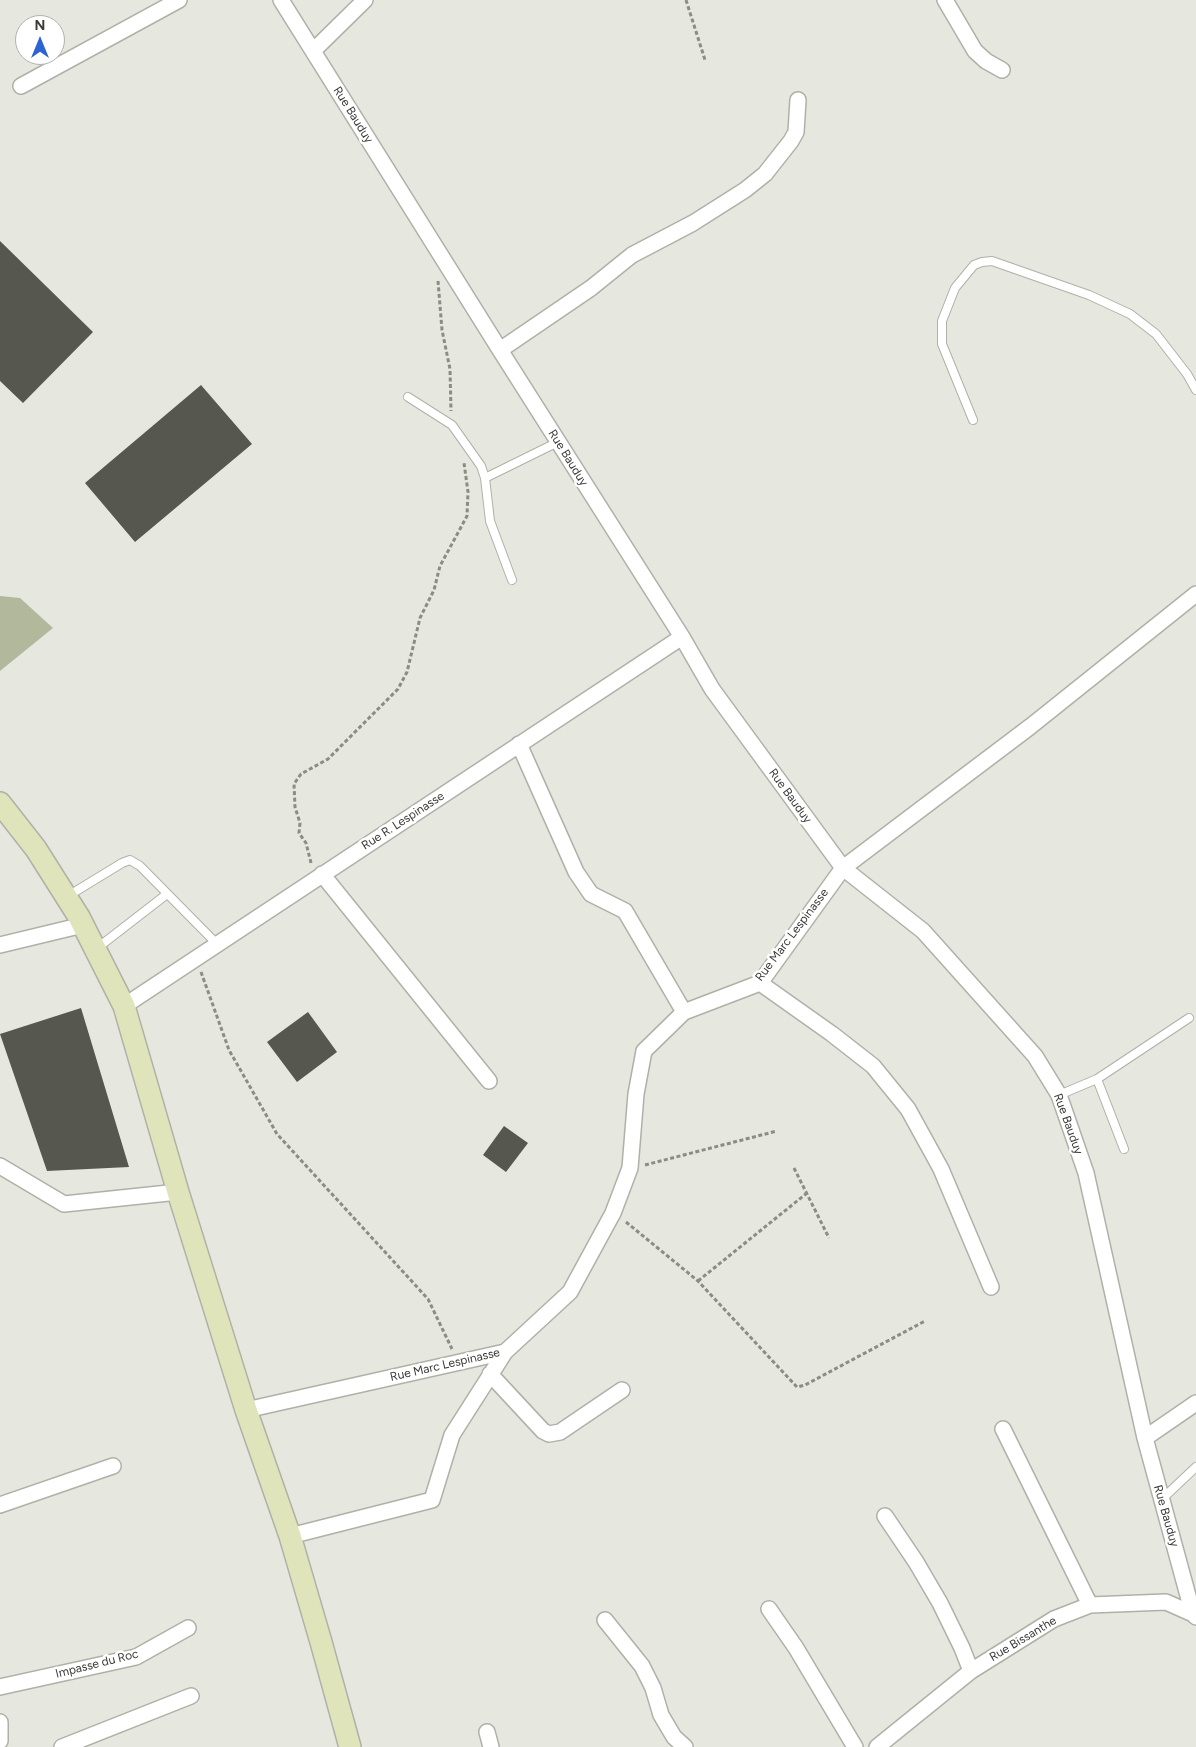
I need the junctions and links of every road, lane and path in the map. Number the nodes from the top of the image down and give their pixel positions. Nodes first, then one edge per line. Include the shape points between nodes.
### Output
1 (179, 0) edge
2 (281, 0) edge
3 (365, 0) edge
4 (686, 0) edge
5 (945, 0) edge
6 (313, 51) junction
7 (705, 60) dead end
8 (1002, 70) dead end
9 (21, 86) dead end
10 (798, 100) dead end
11 (443, 259) junction
12 (500, 350) junction
13 (1196, 390) edge
14 (408, 398) dead end
15 (973, 420) dead end
16 (452, 425) junction
17 (558, 442) junction
18 (464, 461) dead end
19 (485, 478) junction
20 (512, 580) dead end
21 (1196, 594) edge
22 (682, 637) junction
23 (519, 744) junction
24 (0, 803) edge
25 (842, 868) junction
26 (319, 876) junction
27 (168, 894) junction
28 (67, 898) junction
29 (83, 925) junction
30 (217, 944) junction
31 (0, 945) edge
32 (96, 950) junction
33 (196, 958) junction
34 (760, 982) junction
35 (124, 1006) junction
36 (684, 1012) junction
37 (1189, 1018) dead end
38 (1097, 1079) junction
39 (489, 1080) dead end
40 (1059, 1095) junction
41 (777, 1131) dead end
42 (1124, 1149) dead end
43 (0, 1166) edge
44 (630, 1168) junction
45 (794, 1168) dead end
46 (178, 1192) junction
47 (807, 1192) junction
48 (613, 1213) junction
49 (829, 1238) dead end
50 (698, 1281) junction
51 (991, 1287) dead end
52 (925, 1321) dead end
53 (505, 1352) junction
54 (458, 1363) junction
55 (490, 1374) junction
56 (622, 1390) dead end
57 (1196, 1403) edge
58 (246, 1410) junction
59 (1003, 1430) dead end
60 (1144, 1438) junction
61 (113, 1466) dead end
62 (1196, 1467) edge
63 (1161, 1500) junction
64 (0, 1505) edge
65 (884, 1516) dead end
66 (290, 1536) junction
67 (1090, 1605) junction
68 (769, 1609) dead end
69 (1195, 1615) edge
70 (605, 1620) dead end
71 (188, 1628) dead end
72 (971, 1672) junction
73 (0, 1687) edge
74 (191, 1696) dead end
75 (0, 1722) edge
76 (0, 1741) edge
77 (62, 1747) edge
78 (350, 1747) edge
79 (685, 1747) edge
80 (855, 1747) edge
81 (877, 1747) edge

1 - 9 street
2 - 6 street, Rue Bauduy
3 - 6 street
4 - 7 path
5 - 8 street via 975,51
6 - 11 street, Rue Bauduy
10 - 12 street via 796,132 765,174 693,223 632,255 591,288
11 - 12 street, Rue Bauduy
11 - 16 path via 437,283 450,369
12 - 17 street, Rue Bauduy
13 - 15 lane via 1156,334 1130,314 1089,295 992,261 982,262 974,265 955,288 942,321 942,344
14 - 16 lane
16 - 19 lane via 481,466
17 - 19 lane
17 - 22 street, Rue Bauduy
18 - 26 path via 467,516 440,566 434,590 420,618 407,672 398,689 328,759 301,774 294,784 299,833
19 - 20 lane via 490,521
21 - 25 street, Rue Marc Lespinasse via 1031,726
22 - 23 street, Rue R. Lespinasse
22 - 25 street, Rue Bauduy via 712,690
23 - 26 street, Rue R. Lespinasse
23 - 36 street via 576,872 590,894 625,911
24 - 28 main road via 36,849
25 - 34 street, Rue Marc Lespinasse
25 - 40 street, Rue Bauduy via 923,931 1035,1056
26 - 30 street, Rue R. Lespinasse
26 - 39 street
27 - 28 lane via 130,860
27 - 30 lane
27 - 32 lane
28 - 29 main road
29 - 31 street
29 - 32 main road
30 - 33 street, Rue R. Lespinasse
32 - 35 main road
33 - 35 street, Rue R. Lespinasse
33 - 54 path via 229,1050 277,1134 428,1299
34 - 36 street, Rue Marc Lespinasse
34 - 51 street via 873,1066 908,1109 941,1169
35 - 46 main road
36 - 44 street, Rue Marc Lespinasse via 644,1051 636,1094
37 - 38 lane
38 - 40 lane
38 - 42 lane
40 - 60 street, Rue Bauduy via 1086,1173
41 - 44 path
43 - 46 street via 64,1204
44 - 48 street, Rue Marc Lespinasse
45 - 47 path
46 - 58 main road
47 - 49 path
47 - 50 path
48 - 50 path
48 - 53 street, Rue Marc Lespinasse via 570,1292
50 - 52 path via 797,1387
53 - 54 street, Rue Marc Lespinasse
53 - 55 street
54 - 58 street, Rue Marc Lespinasse
55 - 56 street via 549,1434 560,1432
55 - 66 street via 452,1434 432,1500
57 - 60 street
58 - 66 main road
59 - 67 street
60 - 63 street, Rue Bauduy
61 - 64 street
62 - 63 lane
63 - 69 street, Rue Bauduy
65 - 72 street via 940,1603
66 - 78 main road
67 - 69 street, Rue Bissanthe via 1166,1602
67 - 72 street, Rue Bissanthe via 1054,1619
68 - 80 street
70 - 79 street via 642,1666 654,1688 661,1715 674,1737
71 - 73 street, Impasse du Roc via 136,1657
72 - 81 street, Rue Bissanthe
74 - 77 street
75 - 76 street

